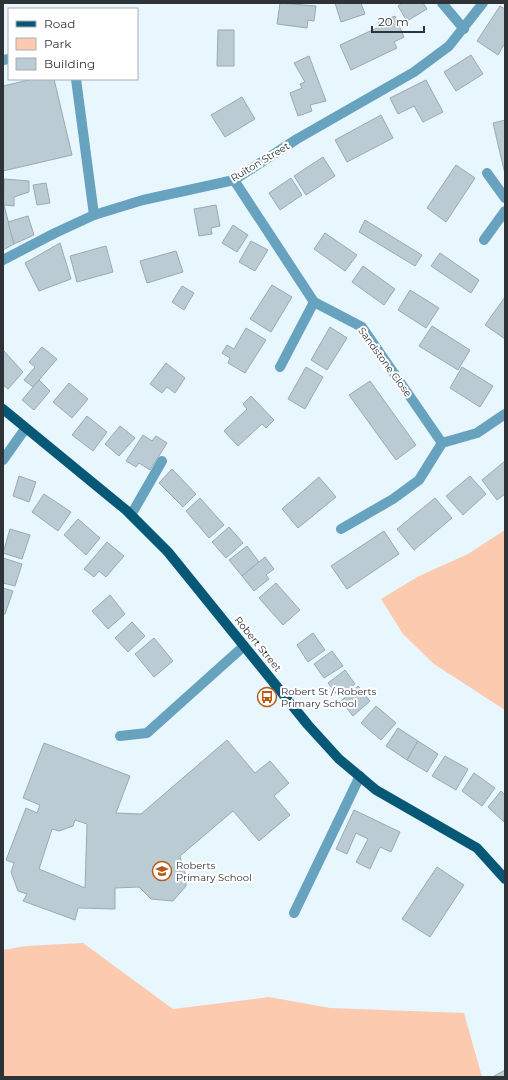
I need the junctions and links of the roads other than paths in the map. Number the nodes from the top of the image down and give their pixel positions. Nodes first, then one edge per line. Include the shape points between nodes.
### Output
1 (442, 3) edge
2 (483, 3) edge
3 (464, 29) junction
4 (76, 80) edge
5 (487, 173) dead end
6 (234, 180) junction
7 (505, 198) edge
8 (505, 211) edge
9 (94, 215) junction
10 (484, 240) dead end
11 (3, 260) edge
12 (314, 302) junction
13 (280, 367) dead end
14 (3, 410) edge
15 (505, 414) edge
16 (25, 429) junction
17 (442, 443) junction
18 (3, 460) edge
19 (162, 461) dead end
20 (131, 515) junction
21 (341, 529) dead end
22 (244, 646) junction
23 (120, 736) dead end
24 (360, 776) junction
25 (505, 880) edge
26 (294, 913) dead end

1 - 3 street
2 - 3 street, Ruiton Street
3 - 6 street, Ruiton Street via 449,46 414,72 297,139
4 - 9 street
5 - 7 street
6 - 9 street, Ruiton Street via 143,200
6 - 12 street, Sandstone Close
8 - 10 street
9 - 11 street, Ruiton Street via 55,232
12 - 13 street
12 - 17 street, Sandstone Close via 362,327
14 - 16 main road, Robert Street
15 - 17 street via 477,433
16 - 18 street
16 - 20 main road, Robert Street
17 - 21 street via 419,480 393,499
19 - 20 street
20 - 22 main road, Robert Street via 168,552
22 - 23 street via 147,733
22 - 24 main road, Robert Street via 308,725 339,759
24 - 25 main road, Robert Street via 376,790 477,848
24 - 26 street

